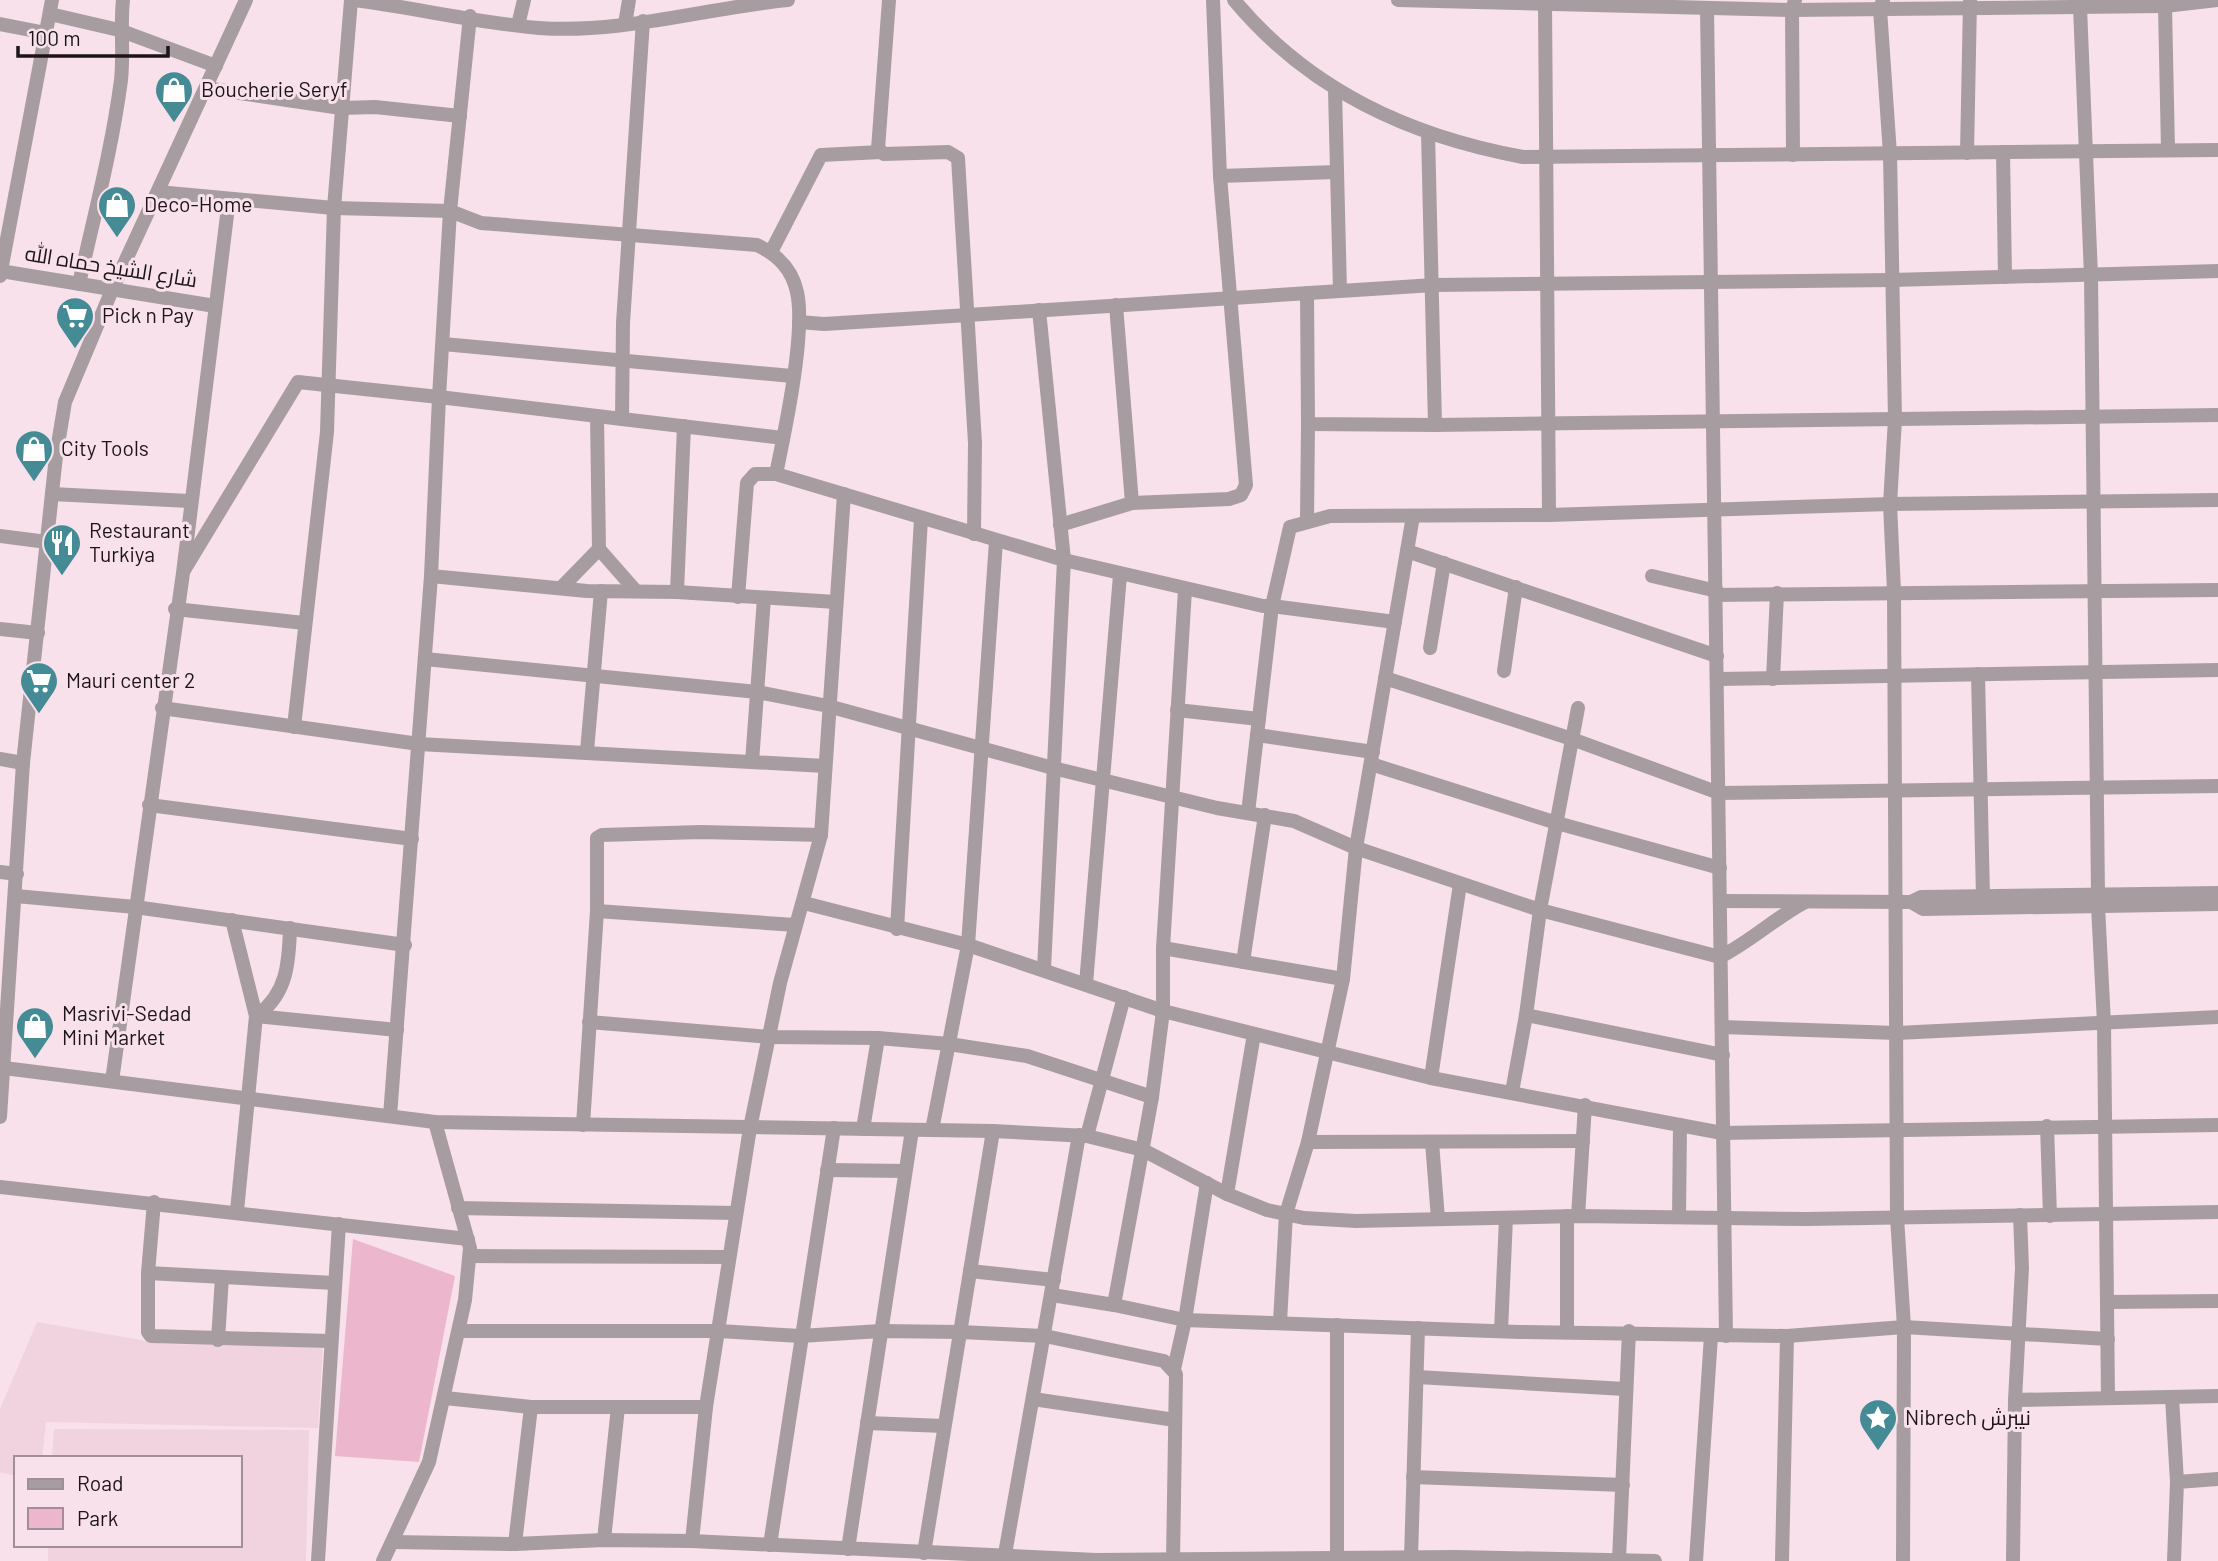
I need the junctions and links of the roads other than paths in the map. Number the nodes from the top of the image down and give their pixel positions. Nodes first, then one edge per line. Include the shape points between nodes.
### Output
1 (123, 0) edge
2 (246, 0) edge
3 (353, 0) edge
4 (524, 0) edge
5 (629, 0) edge
6 (788, 0) edge
7 (889, 0) edge
8 (1213, 0) edge
9 (1234, 0) edge
10 (1398, 0) edge
11 (2218, 1) edge
12 (728, 3) edge
13 (1545, 4) junction
14 (1970, 4) edge
15 (1716, 5) edge
16 (1793, 5) edge
17 (1881, 5) edge
18 (2165, 6) junction
19 (51, 7) edge
20 (2080, 7) junction
21 (470, 16) junction
22 (643, 21) junction
23 (0, 24) edge
24 (625, 24) junction
25 (518, 25) junction
26 (119, 30) junction
27 (46, 33) junction
28 (216, 66) junction
29 (206, 88) junction
30 (1335, 90) junction
31 (341, 107) junction
32 (460, 116) junction
33 (1428, 133) junction
34 (2218, 149) edge
35 (2168, 150) junction
36 (2085, 151) junction
37 (881, 152) junction
38 (2003, 152) junction
39 (1967, 153) junction
40 (1890, 154) junction
41 (1793, 155) junction
42 (1710, 156) junction
43 (1546, 159) junction
44 (1336, 172) junction
45 (1220, 176) junction
46 (158, 192) junction
47 (229, 199) junction
48 (334, 208) junction
49 (450, 211) junction
50 (631, 235) junction
51 (771, 252) junction
52 (2218, 271) edge
53 (0, 272) edge
54 (2091, 276) junction
55 (2005, 277) junction
56 (1892, 280) junction
57 (1712, 283) junction
58 (79, 284) junction
59 (1548, 284) junction
60 (1434, 285) junction
61 (112, 290) junction
62 (1340, 291) junction
63 (1307, 293) junction
64 (1229, 298) junction
65 (1116, 305) junction
66 (215, 306) junction
67 (1040, 310) junction
68 (968, 316) junction
69 (799, 322) junction
70 (443, 344) junction
71 (622, 361) junction
72 (792, 376) junction
73 (328, 383) junction
74 (439, 397) junction
75 (2218, 415) edge
76 (597, 416) junction
77 (2093, 417) junction
78 (622, 419) junction
79 (1895, 419) junction
80 (1714, 422) junction
81 (1308, 424) junction
82 (1549, 424) junction
83 (1435, 425) junction
84 (684, 426) junction
85 (783, 438) junction
86 (776, 474) junction
87 (52, 494) junction
88 (844, 494) junction
89 (2218, 500) edge
90 (189, 501) junction
91 (1132, 503) junction
92 (2092, 503) junction
93 (1890, 504) junction
94 (1715, 510) junction
95 (1549, 515) junction
96 (1413, 516) junction
97 (921, 519) junction
98 (1307, 520) junction
99 (1060, 525) junction
100 (974, 534) junction
101 (0, 536) edge
102 (996, 541) junction
103 (47, 542) junction
104 (599, 549) junction
105 (1407, 551) junction
106 (1064, 560) junction
107 (1444, 563) junction
108 (183, 572) junction
109 (1120, 575) junction
110 (431, 576) junction
111 (1652, 576) dead end
112 (562, 587) junction
113 (1516, 587) junction
114 (635, 590) junction
115 (1185, 590) junction
116 (2218, 590) edge
117 (601, 591) junction
118 (1894, 591) junction
119 (2095, 591) junction
120 (677, 592) junction
121 (1716, 593) junction
122 (1777, 593) junction
123 (738, 597) junction
124 (764, 598) junction
125 (836, 602) junction
126 (1272, 606) junction
127 (175, 609) junction
128 (1395, 622) junction
129 (304, 623) junction
130 (0, 629) edge
131 (38, 633) junction
132 (1430, 648) dead end
133 (1717, 656) junction
134 (425, 659) junction
135 (2218, 670) edge
136 (1504, 671) dead end
137 (2096, 672) junction
138 (1978, 674) junction
139 (594, 675) junction
140 (1894, 676) junction
141 (1385, 678) junction
142 (1718, 679) junction
143 (1773, 679) junction
144 (757, 692) junction
145 (828, 706) junction
146 (162, 708) junction
147 (1578, 708) dead end
148 (1177, 710) junction
149 (1259, 719) junction
150 (294, 727) junction
151 (907, 730) junction
152 (1257, 735) junction
153 (1572, 739) junction
154 (419, 744) junction
155 (984, 749) junction
156 (587, 751) junction
157 (1372, 758) junction
158 (0, 760) edge
159 (752, 762) junction
160 (23, 763) junction
161 (825, 766) junction
162 (1053, 768) junction
163 (1103, 780) junction
164 (2218, 786) edge
165 (2098, 788) junction
166 (1980, 789) junction
167 (1894, 790) junction
168 (1719, 793) junction
169 (1173, 797) junction
170 (149, 805) junction
171 (1248, 814) junction
172 (1265, 816) junction
173 (1557, 823) junction
174 (821, 835) junction
175 (412, 839) junction
176 (1356, 848) junction
177 (1720, 868) junction
178 (0, 872) edge
179 (17, 874) junction
180 (1460, 884) junction
181 (2218, 893) edge
182 (16, 896) junction
183 (1983, 897) junction
184 (2098, 900) junction
185 (1721, 901) junction
186 (1805, 901) junction
187 (1895, 902) junction
188 (1911, 902) junction
189 (804, 903) junction
190 (2218, 904) edge
191 (135, 907) junction
192 (1541, 910) junction
193 (597, 911) junction
194 (232, 920) junction
195 (795, 925) junction
196 (290, 928) junction
197 (897, 929) junction
198 (405, 945) junction
199 (968, 945) junction
200 (1163, 948) junction
201 (1720, 957) junction
202 (1243, 962) junction
203 (1044, 969) junction
204 (1343, 979) junction
205 (1086, 984) junction
206 (1124, 997) junction
207 (1163, 1011) junction
208 (1526, 1015) junction
209 (256, 1016) junction
210 (2218, 1017) edge
211 (589, 1022) junction
212 (2104, 1023) junction
213 (1722, 1027) junction
214 (397, 1030) junction
215 (1897, 1033) junction
216 (1254, 1034) junction
217 (771, 1037) junction
218 (878, 1038) junction
219 (949, 1044) junction
220 (1328, 1053) junction
221 (1723, 1055) junction
222 (4, 1068) junction
223 (1431, 1078) junction
224 (112, 1080) junction
225 (1102, 1083) junction
226 (1512, 1092) junction
227 (1152, 1097) junction
228 (246, 1100) junction
229 (1585, 1105) junction
230 (0, 1116) edge
231 (390, 1116) junction
232 (435, 1122) junction
233 (583, 1125) junction
234 (1680, 1125) junction
235 (2218, 1125) edge
236 (2047, 1126) junction
237 (2104, 1126) junction
238 (750, 1128) junction
239 (834, 1128) junction
240 (1897, 1128) junction
241 (863, 1129) junction
242 (912, 1129) junction
243 (932, 1130) junction
244 (993, 1131) junction
245 (1723, 1133) junction
246 (1083, 1135) junction
247 (1583, 1141) junction
248 (1308, 1142) junction
249 (1432, 1142) junction
250 (1143, 1150) junction
251 (827, 1170) junction
252 (905, 1171) junction
253 (1208, 1183) junction
254 (0, 1186) edge
255 (1227, 1194) junction
256 (154, 1202) junction
257 (458, 1208) junction
258 (237, 1211) junction
259 (2218, 1212) edge
260 (736, 1213) junction
261 (2106, 1213) junction
262 (1286, 1214) junction
263 (2020, 1215) junction
264 (1573, 1216) junction
265 (2050, 1216) junction
266 (1678, 1217) junction
267 (1897, 1217) junction
268 (1506, 1218) junction
269 (1724, 1218) junction
270 (1438, 1219) junction
271 (339, 1224) junction
272 (468, 1239) junction
273 (470, 1256) junction
274 (729, 1257) junction
275 (970, 1271) junction
276 (148, 1273) junction
277 (222, 1277) junction
278 (334, 1283) junction
279 (1053, 1287) junction
280 (2218, 1301) edge
281 (2107, 1302) junction
282 (1114, 1305) junction
283 (1185, 1320) junction
284 (1280, 1322) junction
285 (1337, 1325) junction
286 (1904, 1327) junction
287 (1418, 1328) junction
288 (459, 1331) junction
289 (719, 1331) junction
290 (881, 1331) junction
291 (1501, 1331) junction
292 (1629, 1331) junction
293 (960, 1332) junction
294 (1567, 1332) junction
295 (2018, 1333) junction
296 (800, 1336) junction
297 (1045, 1336) junction
298 (1718, 1336) junction
299 (1787, 1336) junction
300 (2108, 1339) junction
301 (218, 1340) junction
302 (330, 1341) junction
303 (1174, 1369) junction
304 (1417, 1377) junction
305 (1625, 1388) junction
306 (2218, 1396) edge
307 (2172, 1397) junction
308 (445, 1398) junction
309 (2108, 1398) junction
310 (1033, 1399) junction
311 (2015, 1400) junction
312 (531, 1407) junction
313 (618, 1407) junction
314 (706, 1407) junction
315 (1175, 1420) junction
316 (867, 1423) junction
317 (944, 1426) junction
318 (1413, 1477) junction
319 (2218, 1479) edge
320 (2177, 1482) junction
321 (1623, 1485) junction
322 (604, 1540) junction
323 (692, 1541) junction
324 (393, 1542) junction
325 (515, 1544) junction
326 (770, 1545) junction
327 (848, 1549) junction
328 (924, 1553) junction
329 (1006, 1553) junction
330 (1411, 1558) junction
331 (1337, 1559) junction
332 (1456, 1559) edge
333 (1619, 1560) edge
334 (318, 1561) edge
335 (383, 1561) edge
336 (1173, 1561) edge
337 (1655, 1561) edge
338 (1696, 1561) edge
339 (1782, 1561) edge
340 (1903, 1561) edge
341 (2012, 1561) edge
342 (2174, 1561) edge

1 - 26 street
2 - 28 street
3 - 21 street
3 - 31 street
4 - 25 street
5 - 24 street
6 - 12 street
7 - 37 street
8 - 45 street
9 - 30 street via 1270,41
10 - 13 street
11 - 18 street
12 - 22 street
13 - 15 street
13 - 43 street
14 - 17 street
14 - 20 street
14 - 39 street
15 - 16 street
15 - 42 street
16 - 17 street
16 - 41 street
17 - 40 street
18 - 20 street
18 - 35 street
19 - 26 street
19 - 27 street
20 - 36 street
21 - 25 street
21 - 32 street
22 - 24 street
22 - 50 street
23 - 27 street
24 - 25 street
26 - 28 street
26 - 58 street via 123,55 117,112
27 - 53 street
28 - 29 street
29 - 31 street
29 - 46 street
30 - 33 street
30 - 44 street
31 - 32 street
31 - 48 street
32 - 49 street
33 - 43 street via 1496,152
33 - 60 street
34 - 35 street
35 - 36 street
36 - 38 street
36 - 54 street
37 - 51 street via 821,155
37 - 68 street via 948,152 958,158
38 - 39 street
38 - 55 street
39 - 40 street
40 - 41 street
40 - 56 street
41 - 42 street
42 - 43 street
42 - 57 street
43 - 59 street
44 - 45 street
44 - 62 street
45 - 64 street
46 - 47 street
46 - 61 street
47 - 48 street
47 - 66 street
48 - 49 street
48 - 73 street
49 - 50 street via 481,223
49 - 70 street
50 - 51 street via 745,242
50 - 71 street
51 - 69 street via 791,274
52 - 54 street
53 - 58 street, شارع الشيخ حماه الله
54 - 55 street
54 - 77 street
55 - 56 street
56 - 57 street
56 - 79 street
57 - 59 street
57 - 80 street
58 - 61 street, شارع الشيخ حماه الله
59 - 60 street
59 - 82 street
60 - 62 street
60 - 83 street
61 - 66 street, شارع الشيخ حماه الله
61 - 87 street via 65,402
62 - 63 street
63 - 64 street
63 - 81 street
64 - 65 street
64 - 91 street via 1246,485 1241,495 1229,499
65 - 67 street
65 - 91 street
66 - 90 street
67 - 68 street
67 - 99 street
68 - 69 street
68 - 100 street via 975,443
69 - 72 street
70 - 71 street
70 - 74 street
71 - 72 street
71 - 78 street
72 - 85 street
73 - 74 street
73 - 108 street via 298,382
73 - 129 street via 327,432
74 - 76 street
74 - 110 street
75 - 77 street
76 - 78 street
76 - 104 street
77 - 79 street
77 - 92 street
78 - 84 street
79 - 80 street
79 - 93 street
80 - 82 street
80 - 94 street
81 - 83 street
81 - 98 street
82 - 83 street
82 - 95 street
84 - 85 street
84 - 120 street
85 - 86 street
86 - 88 street
86 - 123 street via 749,477
87 - 90 street
87 - 103 street
88 - 97 street
88 - 125 street
89 - 92 street
90 - 108 street
91 - 99 street
92 - 93 street
92 - 119 street
93 - 94 street
93 - 118 street
94 - 95 street
94 - 121 street
95 - 96 street
96 - 98 street
96 - 105 street
97 - 100 street
97 - 151 street
98 - 126 street via 1290,527 1286,534
99 - 106 street
100 - 102 street
101 - 103 street
102 - 106 street
102 - 155 street
103 - 131 street
104 - 112 street
104 - 114 street
105 - 107 street
105 - 128 street
106 - 109 street
106 - 162 street
107 - 113 street
107 - 132 street
108 - 127 street
109 - 115 street
109 - 163 street
110 - 112 street
110 - 134 street
111 - 121 street
112 - 117 street
113 - 133 street
113 - 136 street
114 - 117 street
114 - 120 street
115 - 126 street
115 - 148 street
116 - 119 street
117 - 139 street
118 - 119 street
118 - 122 street
118 - 140 street
119 - 137 street
120 - 123 street
121 - 122 street
121 - 133 street
122 - 143 street
123 - 124 street
124 - 125 street
124 - 144 street
125 - 145 street
126 - 128 street
126 - 149 street
127 - 129 street
127 - 146 street
128 - 141 street
129 - 150 street
130 - 131 street
131 - 160 street
133 - 142 street
134 - 139 street
134 - 154 street
135 - 137 street
137 - 138 street
137 - 165 street
138 - 140 street
138 - 166 street
139 - 144 street
139 - 156 street
140 - 143 street
140 - 167 street
141 - 153 street
141 - 157 street
142 - 143 street
142 - 168 street
144 - 145 street
144 - 159 street
145 - 151 street
145 - 161 street
146 - 150 street
146 - 170 street
147 - 153 street
148 - 149 street
148 - 169 street
149 - 152 street
150 - 154 street
151 - 155 street
151 - 197 street
152 - 157 street
152 - 171 street
153 - 168 street
153 - 173 street
154 - 156 street
154 - 175 street
155 - 162 street
155 - 199 street
156 - 159 street
157 - 173 street
157 - 176 street
158 - 160 street
159 - 161 street
160 - 179 street
161 - 174 street
162 - 163 street
162 - 203 street
163 - 169 street
163 - 205 street
164 - 165 street
165 - 166 street
165 - 184 street
166 - 167 street
166 - 183 street
167 - 168 street
167 - 187 street
168 - 177 street
169 - 171 street
169 - 200 street
170 - 175 street
170 - 191 street
171 - 172 street
172 - 176 street via 1294,821
172 - 202 street
173 - 177 street
173 - 192 street
174 - 189 street
174 - 193 street via 602,835 595,845
175 - 198 street
176 - 180 street
176 - 204 street
177 - 185 street
178 - 179 street
179 - 182 street
180 - 192 street
180 - 223 street
181 - 184 street
182 - 191 street
182 - 222 street
183 - 184 street
183 - 188 street via 1921,897
184 - 188 street via 1923,909
184 - 190 street
184 - 212 street
185 - 186 street
185 - 201 street
186 - 187 street
186 - 201 street
187 - 188 street
187 - 215 street
189 - 195 street
189 - 197 street
191 - 194 street
191 - 224 street
192 - 201 street
192 - 208 street
193 - 195 street
193 - 211 street
194 - 196 street
194 - 209 street
195 - 217 street
196 - 198 street
196 - 209 street via 285,978 272,1003
197 - 199 street
198 - 214 street
199 - 203 street
199 - 219 street
200 - 202 street
200 - 207 street
201 - 213 street
202 - 204 street
203 - 205 street
204 - 220 street
205 - 206 street
206 - 207 street
206 - 225 street
207 - 216 street
207 - 227 street
208 - 221 street
208 - 226 street
209 - 214 street
209 - 228 street
210 - 212 street
211 - 217 street
211 - 233 street
212 - 215 street
212 - 237 street
213 - 215 street
213 - 221 street
214 - 231 street
215 - 240 street
216 - 220 street
216 - 255 street
217 - 218 street
217 - 238 street
218 - 219 street
218 - 241 street
219 - 225 street via 1027,1056
219 - 243 street
220 - 223 street
220 - 248 street
221 - 245 street
222 - 224 street
222 - 230 street
223 - 226 street
224 - 228 street
225 - 227 street
225 - 246 street
226 - 229 street
227 - 250 street
228 - 231 street
228 - 258 street
229 - 234 street
229 - 247 street
231 - 232 street
232 - 233 street
232 - 257 street
233 - 238 street
234 - 245 street
234 - 266 street
235 - 237 street
236 - 237 street
236 - 240 street
236 - 265 street
237 - 261 street
238 - 239 street
238 - 260 street
239 - 241 street
239 - 251 street
240 - 245 street
240 - 267 street
241 - 242 street
242 - 243 street
242 - 252 street
243 - 244 street
244 - 246 street
244 - 275 street
245 - 269 street
246 - 250 street
246 - 279 street
247 - 249 street
247 - 264 street
248 - 249 street
248 - 262 street
249 - 270 street
250 - 253 street
250 - 282 street
251 - 252 street
251 - 296 street
252 - 290 street
253 - 255 street
253 - 283 street
254 - 256 street
255 - 262 street
256 - 258 street
256 - 276 street
257 - 260 street
257 - 272 street
258 - 271 street
259 - 261 street
260 - 274 street
261 - 265 street
261 - 281 street
262 - 270 street via 1356,1220
262 - 284 street
263 - 265 street
263 - 267 street
263 - 295 street
264 - 266 street
264 - 268 street
264 - 294 street
266 - 269 street
267 - 269 street
267 - 286 street
268 - 270 street
268 - 291 street
269 - 298 street
271 - 272 street
271 - 278 street
272 - 273 street
273 - 274 street
273 - 288 street
274 - 289 street
275 - 279 street
275 - 293 street
276 - 277 street
276 - 301 street via 151,1336
277 - 278 street
277 - 301 street
278 - 302 street
279 - 282 street
279 - 297 street
280 - 281 street
281 - 300 street
282 - 283 street
283 - 284 street
283 - 303 street
284 - 285 street
285 - 287 street
285 - 331 street
286 - 295 street
286 - 299 street
286 - 340 street
287 - 291 street
287 - 304 street
288 - 289 street
288 - 308 street
289 - 296 street
289 - 314 street
290 - 293 street
290 - 296 street
290 - 316 street
291 - 294 street
292 - 294 street
292 - 298 street
292 - 305 street
293 - 297 street
293 - 317 street
295 - 300 street
295 - 311 street
296 - 326 street
297 - 303 street via 1164,1361
297 - 310 street
298 - 299 street
298 - 338 street
299 - 339 street
300 - 309 street
301 - 302 street
302 - 334 street
303 - 315 street
304 - 305 street
304 - 318 street
305 - 321 street
306 - 307 street
307 - 309 street
307 - 320 street
308 - 312 street
308 - 324 street via 426,1469
309 - 311 street
310 - 315 street
310 - 329 street
311 - 341 street
312 - 313 street
312 - 325 street
313 - 314 street
313 - 322 street
314 - 323 street
315 - 336 street
316 - 317 street
316 - 327 street
317 - 328 street
318 - 321 street
318 - 330 street
319 - 320 street
320 - 342 street
321 - 333 street
322 - 323 street
322 - 325 street
323 - 326 street
324 - 325 street
324 - 335 street
326 - 327 street
327 - 328 street
328 - 329 street
329 - 336 street
330 - 331 street
330 - 332 street
331 - 336 street
332 - 333 street
333 - 337 street

